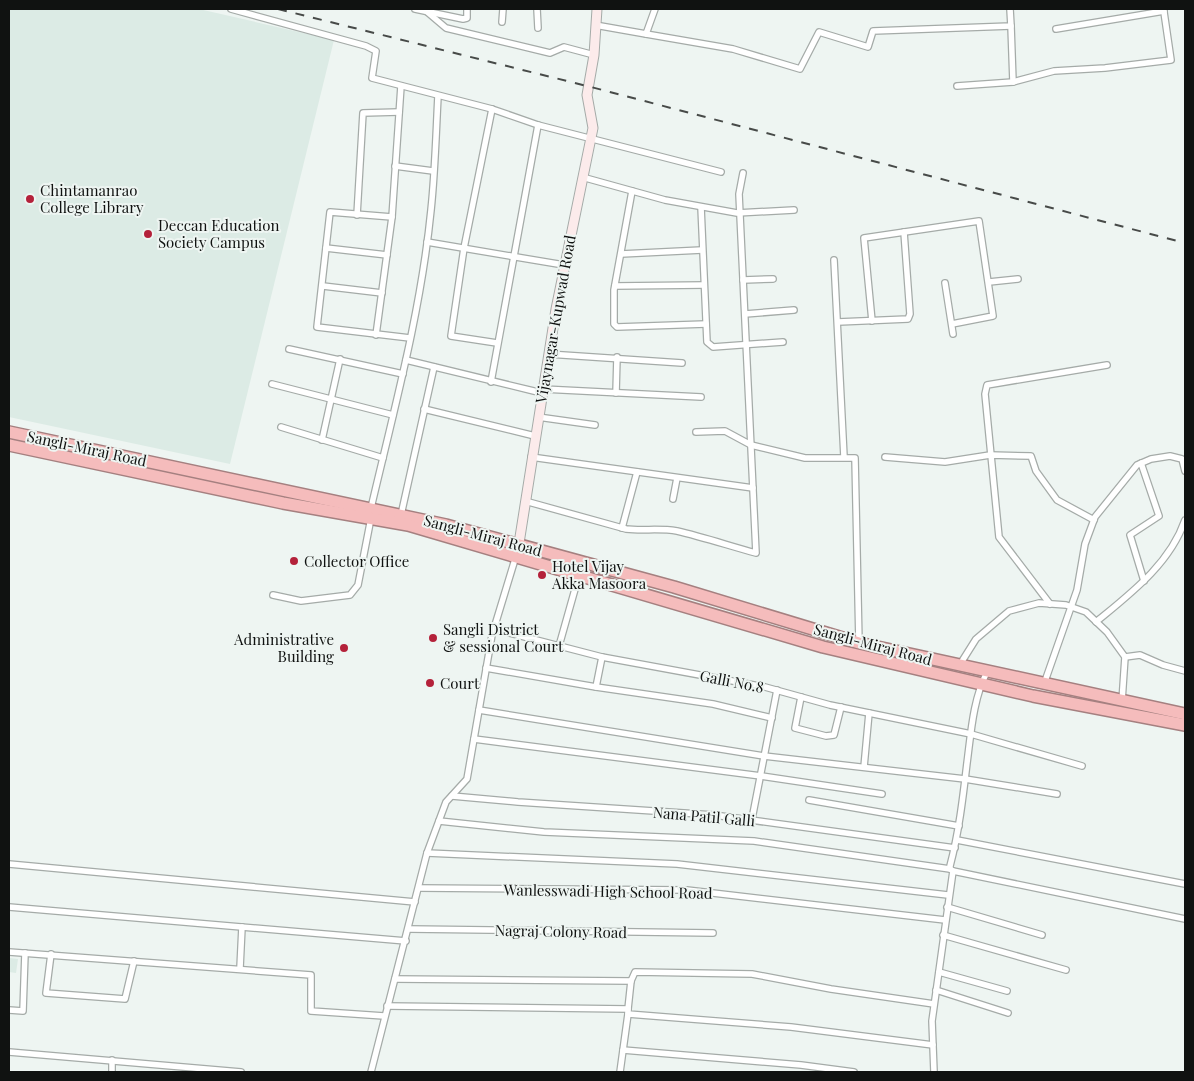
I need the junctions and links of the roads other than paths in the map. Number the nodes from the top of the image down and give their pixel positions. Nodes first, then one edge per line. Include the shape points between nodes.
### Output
1 (231, 9) edge
2 (415, 9) edge
3 (467, 9) edge
4 (503, 9) edge
5 (537, 9) edge
6 (597, 9) edge
7 (655, 9) edge
8 (1010, 9) edge
9 (426, 11) junction
10 (439, 11) edge
11 (1164, 11) edge
12 (502, 22) dead end
13 (595, 25) junction
14 (1011, 26) junction
15 (538, 28) dead end
16 (1056, 29) dead end
17 (646, 34) junction
18 (594, 55) junction
19 (1013, 82) junction
20 (401, 86) junction
21 (957, 86) dead end
22 (438, 96) junction
23 (492, 109) junction
24 (399, 112) junction
25 (538, 125) junction
26 (590, 138) junction
27 (395, 166) junction
28 (434, 171) junction
29 (721, 172) dead end
30 (743, 173) dead end
31 (582, 177) junction
32 (632, 191) junction
33 (701, 206) junction
34 (794, 210) dead end
35 (740, 213) junction
36 (357, 214) junction
37 (392, 217) junction
38 (904, 232) junction
39 (427, 242) junction
40 (326, 248) junction
41 (464, 248) junction
42 (702, 250) junction
43 (621, 254) junction
44 (387, 255) junction
45 (513, 256) junction
46 (834, 260) dead end
47 (564, 265) junction
48 (773, 279) dead end
49 (1018, 279) dead end
50 (743, 280) junction
51 (988, 282) junction
52 (945, 283) dead end
53 (704, 285) junction
54 (323, 286) junction
55 (615, 286) junction
56 (382, 294) junction
57 (794, 310) dead end
58 (745, 314) junction
59 (872, 321) junction
60 (838, 322) junction
61 (706, 324) junction
62 (952, 324) junction
63 (953, 334) dead end
64 (376, 335) junction
65 (410, 338) junction
66 (783, 342) dead end
67 (497, 343) junction
68 (746, 345) junction
69 (289, 349) dead end
70 (548, 354) junction
71 (617, 357) junction
72 (340, 359) junction
73 (406, 360) junction
74 (682, 363) dead end
75 (1107, 365) dead end
76 (434, 367) junction
77 (403, 374) junction
78 (491, 382) junction
79 (272, 384) dead end
80 (542, 391) junction
81 (616, 393) junction
82 (701, 397) dead end
83 (330, 399) junction
84 (424, 409) junction
85 (393, 415) junction
86 (538, 417) junction
87 (595, 425) dead end
88 (282, 427) dead end
89 (9, 432) edge
90 (696, 432) dead end
91 (535, 436) junction
92 (322, 440) junction
93 (9, 445) edge
94 (751, 445) junction
95 (990, 455) junction
96 (531, 457) junction
97 (885, 457) dead end
98 (383, 458) junction
99 (844, 458) junction
100 (1141, 463) junction
101 (1185, 471) edge
102 (637, 472) junction
103 (677, 478) junction
104 (753, 488) junction
105 (673, 498) dead end
106 (525, 500) junction
107 (371, 513) junction
108 (400, 514) junction
109 (1094, 520) junction
110 (1185, 520) edge
111 (622, 528) junction
112 (517, 550) junction
113 (578, 575) junction
114 (1144, 581) junction
115 (273, 596) dead end
116 (1050, 604) junction
117 (1071, 607) junction
118 (1096, 622) junction
119 (494, 629) junction
120 (859, 643) junction
121 (560, 646) junction
122 (602, 657) junction
123 (1125, 657) junction
124 (959, 666) junction
125 (486, 668) junction
126 (1185, 671) edge
127 (987, 672) junction
128 (1044, 684) junction
129 (980, 685) junction
130 (596, 687) junction
131 (778, 690) junction
132 (801, 697) junction
133 (1122, 700) junction
134 (841, 707) junction
135 (479, 710) junction
136 (869, 713) junction
137 (1185, 714) edge
138 (772, 718) junction
139 (1185, 725) edge
140 (971, 734) junction
141 (474, 739) junction
142 (764, 756) junction
143 (1082, 766) dead end
144 (864, 767) junction
145 (761, 776) junction
146 (965, 778) junction
147 (882, 794) dead end
148 (1057, 794) dead end
149 (452, 796) junction
150 (809, 800) dead end
151 (752, 819) junction
152 (439, 822) junction
153 (959, 826) junction
154 (957, 840) junction
155 (955, 848) junction
156 (427, 852) junction
157 (9, 864) edge
158 (951, 870) junction
159 (1185, 884) edge
160 (419, 888) junction
161 (948, 895) junction
162 (415, 902) junction
163 (9, 907) edge
164 (946, 907) junction
165 (1185, 919) edge
166 (945, 920) junction
167 (242, 927) junction
168 (409, 928) junction
169 (713, 932) dead end
170 (1042, 934) dead end
171 (943, 935) junction
172 (406, 941) junction
173 (9, 952) edge
174 (25, 953) junction
175 (51, 954) junction
176 (134, 961) junction
177 (240, 968) junction
178 (1066, 970) dead end
179 (939, 972) junction
180 (395, 979) junction
181 (630, 981) junction
182 (936, 990) junction
183 (1007, 991) dead end
184 (934, 1004) junction
185 (387, 1006) junction
186 (9, 1010) edge
187 (628, 1012) junction
188 (1008, 1013) dead end
189 (384, 1016) junction
190 (933, 1045) junction
191 (623, 1050) junction
192 (9, 1052) edge
193 (112, 1060) junction
194 (112, 1072) edge
195 (241, 1072) edge
196 (370, 1072) edge
197 (620, 1072) edge
198 (854, 1072) edge
199 (934, 1072) edge

1 - 20 street via 366,46 376,51 372,78
2 - 9 street
3 - 10 street via 467,18 463,19
4 - 12 street
5 - 15 street
6 - 13 street
7 - 17 street
8 - 14 street
9 - 10 street
9 - 18 street via 446,28 550,53 564,47
11 - 16 street
11 - 19 street via 1171,60 1054,71
13 - 17 street
13 - 18 street
14 - 17 street via 874,31 868,47 819,32 800,69 732,49
14 - 19 street
18 - 26 street, Vijaynagar-Kupwad Road via 587,95 593,128
19 - 21 street
20 - 22 street
20 - 24 street
22 - 23 street
22 - 28 street
23 - 25 street
23 - 41 street
24 - 27 street
24 - 36 street via 363,113
25 - 26 street
25 - 45 street
26 - 29 street
26 - 31 street, Vijaynagar-Kupwad Road
27 - 28 street
27 - 37 street
28 - 39 street
30 - 35 street via 739,183
31 - 32 street
31 - 47 street, Vijaynagar-Kupwad Road
32 - 33 street
32 - 43 street
33 - 35 street
33 - 42 street
34 - 35 street
35 - 50 street
36 - 37 street
36 - 40 street via 330,212
37 - 44 street
38 - 51 street via 979,221
38 - 59 street via 910,314 908,319
38 - 59 street via 864,238
39 - 41 street
39 - 65 street
40 - 44 street
40 - 54 street
41 - 45 street
41 - 67 street via 451,336
42 - 43 street
42 - 53 street
43 - 55 street
44 - 56 street
45 - 47 street
45 - 67 street
46 - 60 street
47 - 70 street, Vijaynagar-Kupwad Road
48 - 50 street
49 - 51 street
50 - 58 street
51 - 62 street via 994,316
52 - 62 street
53 - 55 street
53 - 61 street
54 - 56 street
54 - 64 street via 317,327
55 - 61 street via 613,319 617,327
56 - 64 street
57 - 58 street
58 - 68 street
59 - 60 street
60 - 99 street
61 - 68 street via 708,342 713,347
62 - 63 street
64 - 65 street
65 - 73 street
66 - 68 street
67 - 78 street
68 - 94 street
69 - 72 street
70 - 71 street
70 - 80 street, Vijaynagar-Kupwad Road
71 - 74 street
71 - 81 street
72 - 77 street
72 - 83 street
73 - 76 street
73 - 77 street
75 - 95 street via 987,385
76 - 78 street
76 - 84 street
77 - 85 street
78 - 80 street
79 - 83 street
80 - 81 street
80 - 86 street, Vijaynagar-Kupwad Road
81 - 82 street
83 - 85 street
83 - 92 street
84 - 91 street
84 - 108 street
85 - 98 street
86 - 87 street
86 - 91 street, Vijaynagar-Kupwad Road
88 - 92 street
89 - 107 highway, Sangli-Miraj Road
90 - 94 street via 726,432
91 - 96 street, Vijaynagar-Kupwad Road
92 - 98 street
93 - 107 highway, Sangli-Miraj Road via 283,503
94 - 99 street via 806,458
94 - 104 street
95 - 97 street via 945,462
95 - 109 street via 1031,456 1036,472 1057,500
95 - 116 street via 999,537
96 - 102 street
96 - 106 street, Vijaynagar-Kupwad Road
98 - 107 street
99 - 120 street via 855,458
100 - 101 street via 1170,456 1182,459
100 - 109 street
100 - 114 street via 1159,516 1130,535
102 - 103 street
102 - 111 street
103 - 104 street
103 - 105 street
104 - 111 street via 756,554 676,531
106 - 111 street
106 - 112 street, Vijaynagar-Kupwad Road
107 - 108 highway, Sangli-Miraj Road
107 - 112 highway, Sangli-Miraj Road via 408,526
107 - 115 street via 358,585 350,595 301,601
108 - 112 highway, Sangli-Miraj Road
109 - 117 street via 1085,544
110 - 114 street via 1168,552
112 - 113 highway, Sangli-Miraj Road
112 - 119 street
112 - 120 highway, Sangli-Miraj Road via 674,587
113 - 121 street
113 - 129 highway, Sangli-Miraj Road via 823,647
114 - 118 street
116 - 117 street
116 - 124 street via 1040,603 1009,611 976,639
117 - 118 street via 1086,612
117 - 128 street
118 - 123 street
119 - 121 street, Galli No.8
119 - 125 street
120 - 124 highway, Sangli-Miraj Road
121 - 122 street, Galli No.8
122 - 130 street
122 - 131 street, Galli No.8
123 - 126 street via 1140,655
123 - 133 street
124 - 127 highway, Sangli-Miraj Road
125 - 130 street
125 - 135 street
127 - 128 highway, Sangli-Miraj Road
127 - 129 street
128 - 133 highway, Sangli-Miraj Road
129 - 139 highway, Sangli-Miraj Road
129 - 140 street
130 - 138 street via 713,704
131 - 132 street, Galli No.8
131 - 138 street
132 - 134 street, Galli No.8
132 - 134 street via 795,728 807,732 834,735
133 - 137 highway, Sangli-Miraj Road
134 - 136 street, Galli No.8
135 - 141 street
135 - 142 street
136 - 140 street, Galli No.8
136 - 144 street
138 - 142 street
140 - 143 street, Galli No.8
140 - 146 street
141 - 145 street
141 - 149 street via 467,779
142 - 144 street
142 - 145 street
144 - 146 street
145 - 147 street
145 - 151 street
146 - 148 street
146 - 153 street
149 - 151 street, Nana Patil Galli
149 - 152 street via 446,802
150 - 153 street
151 - 155 street, Nana Patil Galli
152 - 156 street
152 - 158 street via 544,832 754,840
153 - 154 street
154 - 155 street
154 - 159 street
155 - 158 street
156 - 160 street
156 - 161 street via 677,864
157 - 162 street
158 - 161 street
158 - 165 street
160 - 162 street
160 - 166 street, Wanlesswadi High School Road via 687,890
161 - 164 street
162 - 168 street
163 - 167 street
164 - 166 street
164 - 170 street
166 - 171 street
167 - 172 street
167 - 177 street
168 - 169 street, Nagraj Colony Road
168 - 172 street
171 - 178 street
171 - 179 street
172 - 180 street
173 - 174 street
174 - 175 street
174 - 186 street via 23,1011
175 - 176 street
175 - 176 street via 46,992 126,999
176 - 177 street
177 - 189 street via 311,975 311,1012
179 - 182 street
179 - 183 street
180 - 181 street
180 - 185 street
181 - 184 street via 635,972 752,974
181 - 187 street
182 - 184 street
182 - 188 street
184 - 190 street
185 - 187 street
185 - 189 street
187 - 190 street via 791,1027
187 - 191 street
189 - 196 street
190 - 199 street
191 - 197 street
191 - 198 street
192 - 193 street
193 - 194 street
193 - 195 street

